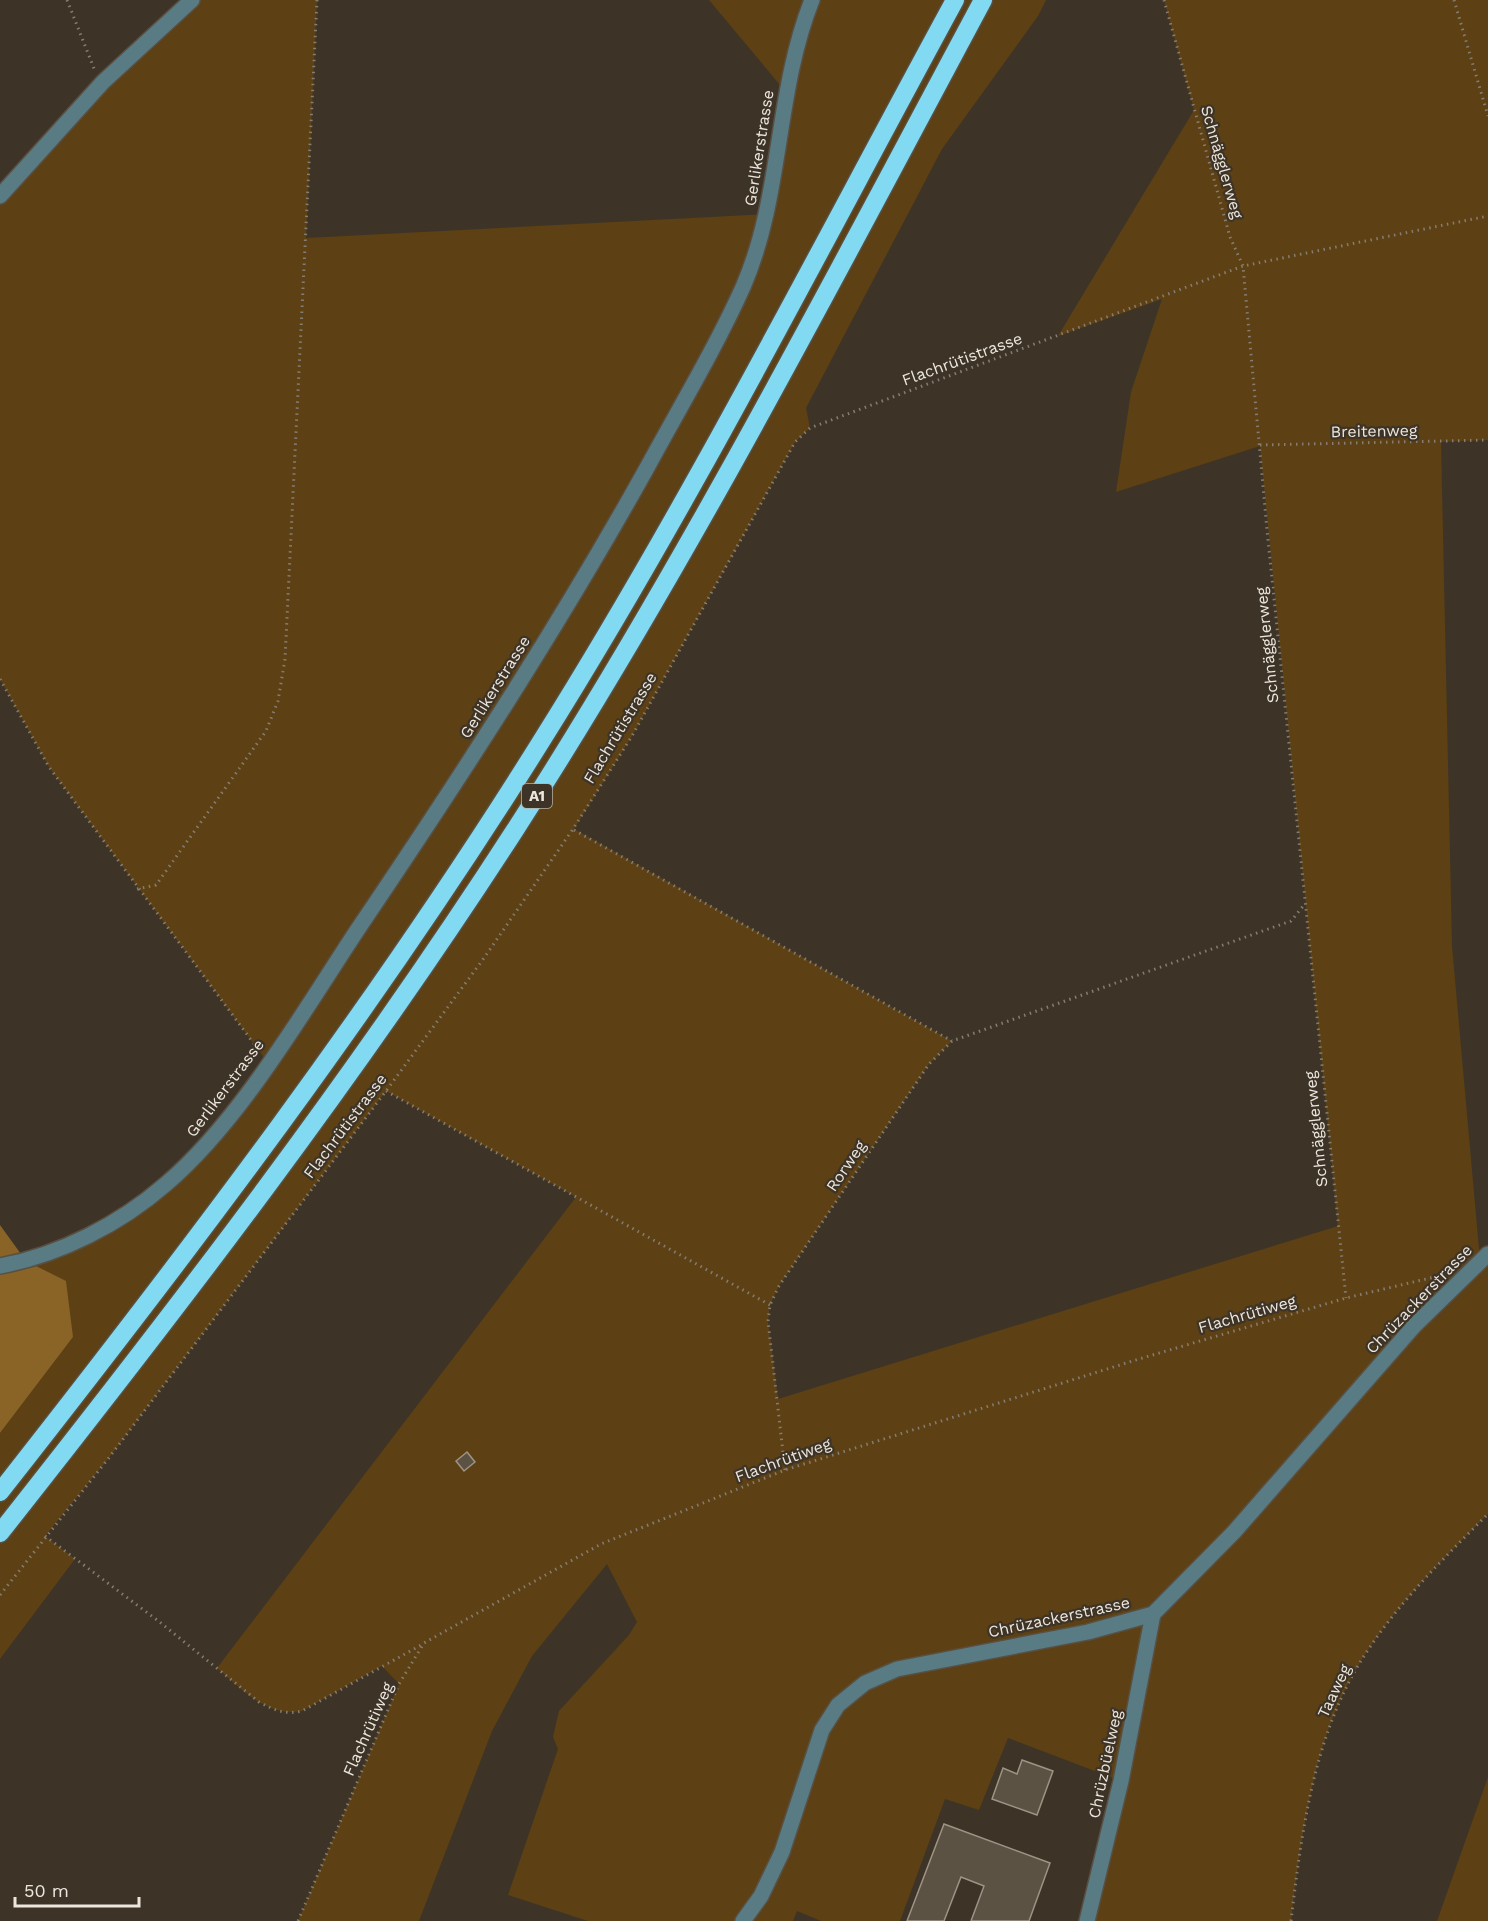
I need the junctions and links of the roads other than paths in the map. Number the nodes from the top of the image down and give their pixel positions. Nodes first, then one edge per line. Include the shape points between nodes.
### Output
1 (192, 0) edge
2 (812, 0) edge
3 (955, 0) edge
4 (983, 0) edge
5 (0, 196) edge
6 (1488, 1254) edge
7 (0, 1266) edge
8 (0, 1492) edge
9 (0, 1533) edge
10 (1153, 1614) junction
11 (743, 1921) edge
12 (1087, 1921) edge

1 - 5 street via 103,82
2 - 7 street, Gerlikerstrasse via 788,76 767,214 744,284 706,361 584,580 432,820 268,1063 206,1146 165,1186 118,1219 72,1244
3 - 8 highway, A1 via 679,509 498,809 296,1105
4 - 9 highway, A1 via 702,520 517,827 293,1152
6 - 10 street, Chrüzackerstrasse via 1414,1326 1234,1532
10 - 11 street, Chrüzackerstrasse via 1088,1632 897,1669 865,1683 838,1705 822,1730 782,1852 761,1896
10 - 12 street, Chrüzbüelweg via 1121,1781

